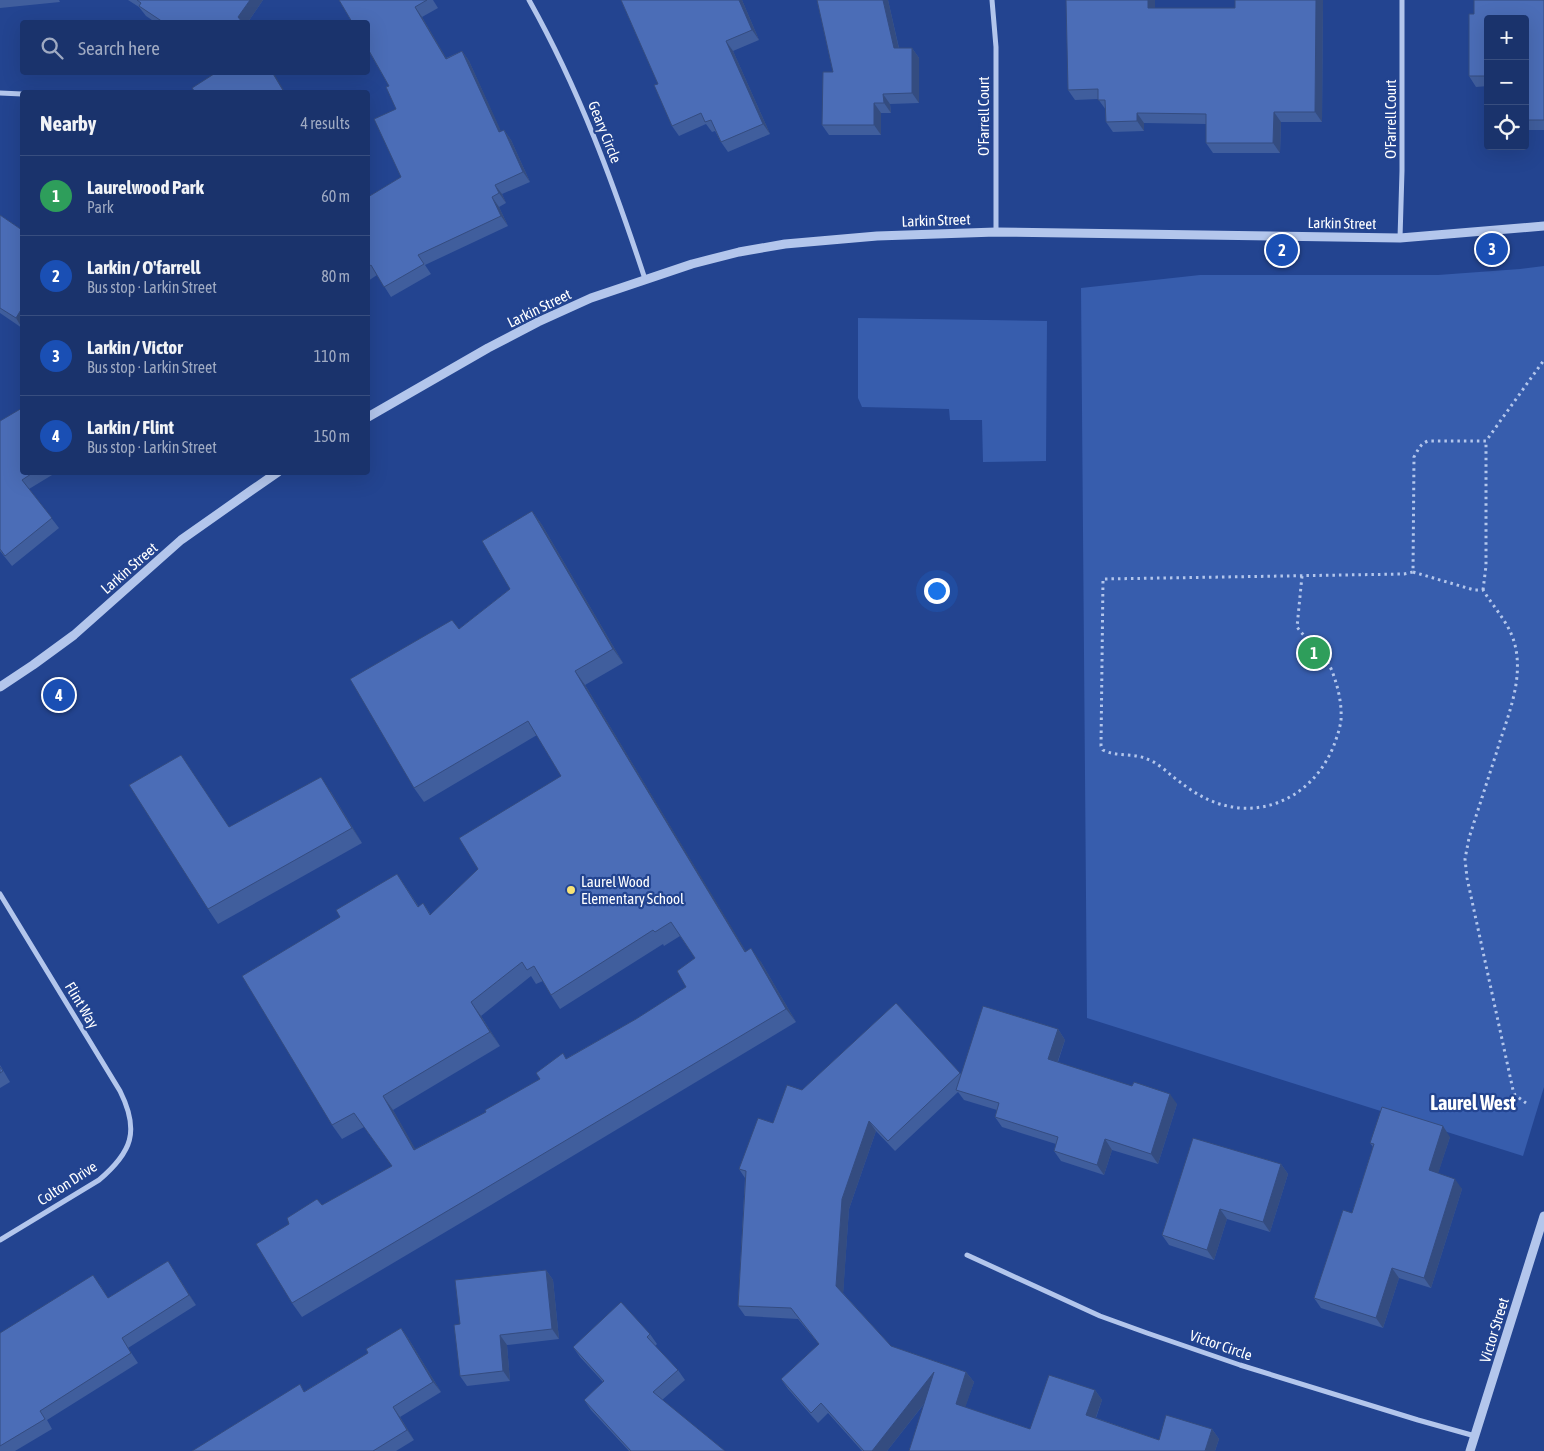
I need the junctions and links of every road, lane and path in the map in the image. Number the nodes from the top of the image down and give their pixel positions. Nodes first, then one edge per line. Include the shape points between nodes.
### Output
1 (529, 0) edge
2 (992, 0) edge
3 (1402, 0) edge
4 (0, 93) edge
5 (20, 94) edge
6 (1544, 226) edge
7 (996, 232) junction
8 (1400, 238) junction
9 (645, 279) junction
10 (1544, 360) edge
11 (370, 417) edge
12 (1486, 441) junction
13 (274, 475) edge
14 (1413, 572) junction
15 (1302, 576) junction
16 (1483, 590) junction
17 (0, 687) edge
18 (0, 894) edge
19 (1526, 1103) dead end
20 (132, 1132) joint
21 (1544, 1216) edge
22 (0, 1240) edge
23 (967, 1255) dead end
24 (1475, 1436) junction
25 (1470, 1451) edge

1 - 9 street, Geary Circle via 572,84 595,138
2 - 7 street, O'Farrell Court via 996,47
3 - 8 street, O'Farrell Court
4 - 5 street
6 - 8 street, Larkin Street
7 - 8 street, Larkin Street
7 - 9 street, Larkin Street via 877,236 785,244 739,252
9 - 11 street, Larkin Street via 591,298 538,322
10 - 12 path
12 - 14 path via 1428,441 1414,457
12 - 16 path via 1486,566
13 - 17 street, Larkin Street via 181,540 74,635
14 - 15 path
14 - 16 path
15 - 15 path via 1103,579 1103,750 1146,758 1196,794 1236,807 1256,807 1282,801 1312,781 1335,743 1341,709 1340,695 1326,659 1297,628
16 - 19 path via 1508,625 1515,644 1515,693 1465,859 1513,1090
18 - 20 street, Flint Way via 120,1091
20 - 22 street, Colton Drive via 122,1156 99,1180
21 - 24 street, Victor Street
23 - 24 street, Victor Circle via 1100,1316 1139,1330 1249,1368
24 - 25 street, Victor Street

